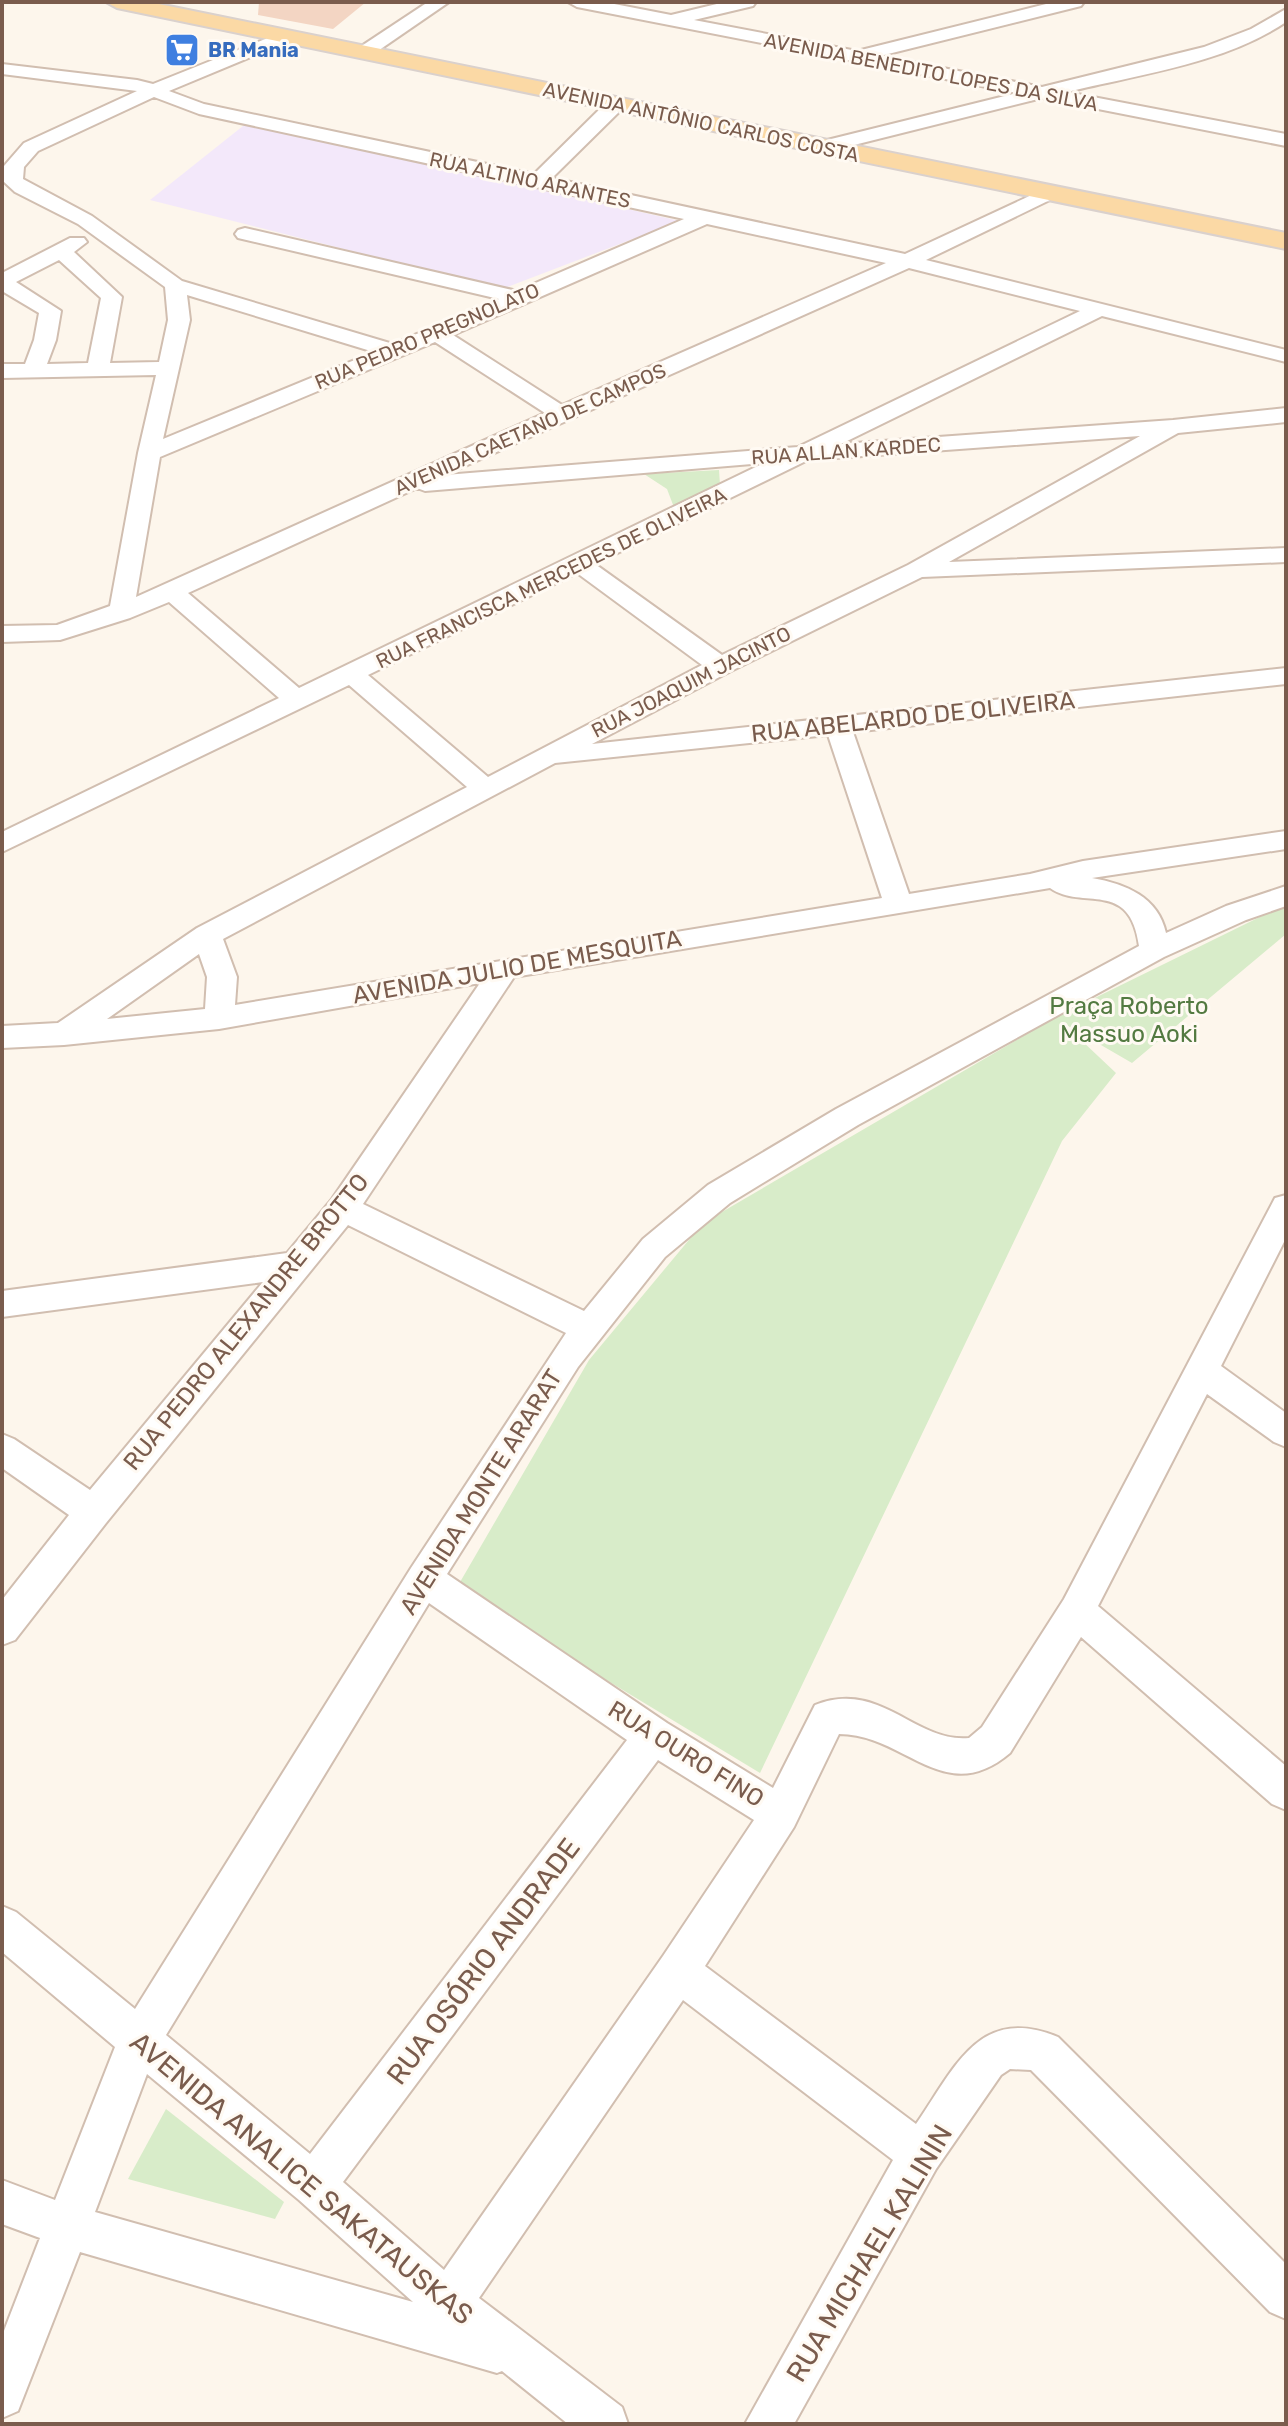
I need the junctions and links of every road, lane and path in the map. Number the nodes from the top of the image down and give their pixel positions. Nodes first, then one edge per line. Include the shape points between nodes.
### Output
1 (117, 2) edge
2 (440, 2) edge
3 (577, 2) edge
4 (747, 2) edge
5 (1075, 2) edge
6 (1282, 20) edge
7 (667, 21) junction
8 (283, 37) junction
9 (363, 53) junction
10 (853, 57) junction
11 (2, 69) edge
12 (155, 90) junction
13 (1032, 93) junction
14 (616, 104) junction
15 (1286, 140) edge
16 (822, 147) junction
17 (537, 182) junction
18 (1049, 193) junction
19 (705, 217) junction
20 (100, 230) junction
21 (245, 234) dead end
22 (1286, 241) edge
23 (61, 251) junction
24 (907, 261) junction
25 (2, 282) edge
26 (175, 285) junction
27 (519, 298) junction
28 (1098, 310) junction
29 (437, 334) junction
30 (392, 351) junction
31 (1286, 356) edge
32 (167, 368) junction
33 (98, 369) junction
34 (2, 371) edge
35 (33, 371) junction
36 (561, 414) junction
37 (1286, 415) edge
38 (1173, 427) junction
39 (1029, 437) junction
40 (543, 440) junction
41 (499, 443) junction
42 (149, 453) junction
43 (809, 453) junction
44 (567, 474) junction
45 (532, 477) junction
46 (1082, 478) junction
47 (406, 486) junction
48 (1286, 555) edge
49 (580, 564) junction
50 (917, 570) junction
51 (172, 592) junction
52 (121, 613) junction
53 (2, 634) edge
54 (720, 666) junction
55 (353, 675) junction
56 (1286, 676) edge
57 (298, 701) junction
58 (838, 726) junction
59 (541, 759) junction
60 (487, 790) junction
61 (1286, 840) edge
62 (2, 843) edge
63 (1030, 884) junction
64 (1286, 896) edge
65 (899, 905) junction
66 (207, 935) junction
67 (1154, 950) junction
68 (505, 968) junction
69 (219, 1018) junction
70 (63, 1034) junction
71 (2, 1037) edge
72 (1286, 1207) edge
73 (343, 1208) junction
74 (298, 1264) junction
75 (2, 1304) edge
76 (587, 1328) junction
77 (1200, 1370) junction
78 (1286, 1432) edge
79 (2, 1449) edge
80 (93, 1512) junction
81 (424, 1579) junction
82 (1077, 1611) junction
83 (2, 1628) edge
84 (653, 1736) junction
85 (1286, 1791) edge
86 (780, 1814) junction
87 (2, 1926) edge
88 (678, 1971) junction
89 (139, 2041) junction
90 (921, 2154) junction
91 (314, 2185) junction
92 (2, 2202) edge
93 (66, 2226) junction
94 (1286, 2296) edge
95 (448, 2303) junction
96 (522, 2357) junction
97 (2, 2395) edge
98 (605, 2424) edge
99 (768, 2424) edge

1 - 8 main road, AVENIDA ANTÔNIO CARLOS COSTA
2 - 9 street
3 - 7 street, AVENIDA BENEDITO LOPES DA SILVA
4 - 7 street
5 - 10 street
6 - 13 street via 1210,51
7 - 10 street, AVENIDA BENEDITO LOPES DA SILVA
8 - 9 main road, AVENIDA ANTÔNIO CARLOS COSTA
8 - 12 street
9 - 14 main road, AVENIDA ANTÔNIO CARLOS COSTA
10 - 13 street, AVENIDA BENEDITO LOPES DA SILVA
11 - 12 street, RUA ALTINO ARANTES
12 - 17 street, RUA ALTINO ARANTES via 199,108
12 - 20 street via 31,147 14,166 13,181 22,188
13 - 15 street, AVENIDA BENEDITO LOPES DA SILVA
13 - 16 street
14 - 16 main road, AVENIDA ANTÔNIO CARLOS COSTA
14 - 17 street
16 - 18 main road, AVENIDA ANTÔNIO CARLOS COSTA
17 - 19 street, RUA ALTINO ARANTES
18 - 22 main road, AVENIDA ANTÔNIO CARLOS COSTA
18 - 24 street, AVENIDA CAETANO DE CAMPOS
19 - 24 street, RUA ALTINO ARANTES
19 - 27 street, RUA PEDRO PREGNOLATO
20 - 23 street
20 - 26 street
21 - 27 street
23 - 25 street
23 - 33 street via 112,297
24 - 28 street, RUA ALTINO ARANTES
24 - 36 street, AVENIDA CAETANO DE CAMPOS
25 - 35 street via 50,311
26 - 30 street
26 - 32 street via 179,320
27 - 29 street, RUA PEDRO PREGNOLATO
28 - 31 street, RUA ALTINO ARANTES
28 - 43 street, RUA FRANCISCA MERCEDES DE OLIVEIRA
29 - 30 street, RUA PEDRO PREGNOLATO
29 - 36 street
30 - 42 street, RUA PEDRO PREGNOLATO
32 - 33 street
32 - 42 street
33 - 35 street
34 - 35 street
36 - 40 street, AVENIDA CAETANO DE CAMPOS
37 - 38 street, RUA ALLAN KARDEC
38 - 39 street, RUA ALLAN KARDEC
38 - 46 street, RUA JOAQUIM JACINTO
39 - 43 street, RUA ALLAN KARDEC
39 - 46 street via 1074,443 1087,462
40 - 41 street, AVENIDA CAETANO DE CAMPOS
40 - 44 street
41 - 45 street
41 - 47 street, AVENIDA CAETANO DE CAMPOS
42 - 52 street
43 - 44 street, RUA ALLAN KARDEC
43 - 49 street, RUA FRANCISCA MERCEDES DE OLIVEIRA
44 - 45 street, RUA ALLAN KARDEC
45 - 47 street, RUA ALLAN KARDEC
46 - 50 street, RUA JOAQUIM JACINTO
47 - 51 street, AVENIDA CAETANO DE CAMPOS
48 - 50 street
49 - 54 street
49 - 55 street, RUA FRANCISCA MERCEDES DE OLIVEIRA
50 - 54 street, RUA JOAQUIM JACINTO
51 - 52 street, AVENIDA CAETANO DE CAMPOS
51 - 57 street
52 - 53 street, AVENIDA CAETANO DE CAMPOS via 60,632
54 - 59 street, RUA JOAQUIM JACINTO
55 - 57 street, RUA FRANCISCA MERCEDES DE OLIVEIRA
55 - 60 street
56 - 58 street, RUA ABELARDO DE OLIVEIRA
57 - 62 street, RUA FRANCISCA MERCEDES DE OLIVEIRA
58 - 59 street, RUA ABELARDO DE OLIVEIRA
58 - 65 street
59 - 60 street, RUA JOAQUIM JACINTO
60 - 66 street, RUA JOAQUIM JACINTO
61 - 63 street, AVENIDA JULIO DE MESQUITA via 1083,870
63 - 65 street, AVENIDA JULIO DE MESQUITA
63 - 67 street, AVENIDA JULIO DE MESQUITA via 1091,887 1123,897 1146,916
64 - 67 street, AVENIDA MONTE ARARAT
65 - 68 street, AVENIDA JULIO DE MESQUITA
66 - 69 street via 222,977
66 - 70 street, RUA JOAQUIM JACINTO
67 - 76 street, AVENIDA MONTE ARARAT via 847,1117 719,1194 654,1248
68 - 69 street, AVENIDA JULIO DE MESQUITA
68 - 73 street, RUA PEDRO ALEXANDRE BROTTO
69 - 70 street, AVENIDA JULIO DE MESQUITA
70 - 71 street, AVENIDA JULIO DE MESQUITA
72 - 77 street
73 - 74 street, RUA PEDRO ALEXANDRE BROTTO
73 - 76 street
74 - 75 street
74 - 80 street, RUA PEDRO ALEXANDRE BROTTO
76 - 81 street, AVENIDA MONTE ARARAT
77 - 78 street
77 - 82 street
79 - 80 street
80 - 83 street, RUA PEDRO ALEXANDRE BROTTO
81 - 84 street, RUA OURO FINO
81 - 89 street, AVENIDA MONTE ARARAT
82 - 85 street
82 - 86 street, RUA OURO FINO via 986,1751 952,1759 877,1722 850,1715 828,1717
84 - 86 street, RUA OURO FINO
84 - 91 street, RUA OSÓRIO ANDRADE
86 - 88 street
87 - 89 street, AVENIDA ANALICE SAKATAUSKAS
88 - 90 street
88 - 95 street
89 - 91 street, AVENIDA ANALICE SAKATAUSKAS
89 - 93 street, AVENIDA MONTE ARARAT
90 - 94 street, RUA MICHAEL KALININ via 986,2060 1005,2048 1043,2052
90 - 99 street, RUA MICHAEL KALININ
91 - 95 street, AVENIDA ANALICE SAKATAUSKAS
92 - 93 street
93 - 96 street
93 - 97 street, AVENIDA MONTE ARARAT
95 - 96 street, AVENIDA ANALICE SAKATAUSKAS
96 - 98 street, AVENIDA ANALICE SAKATAUSKAS

